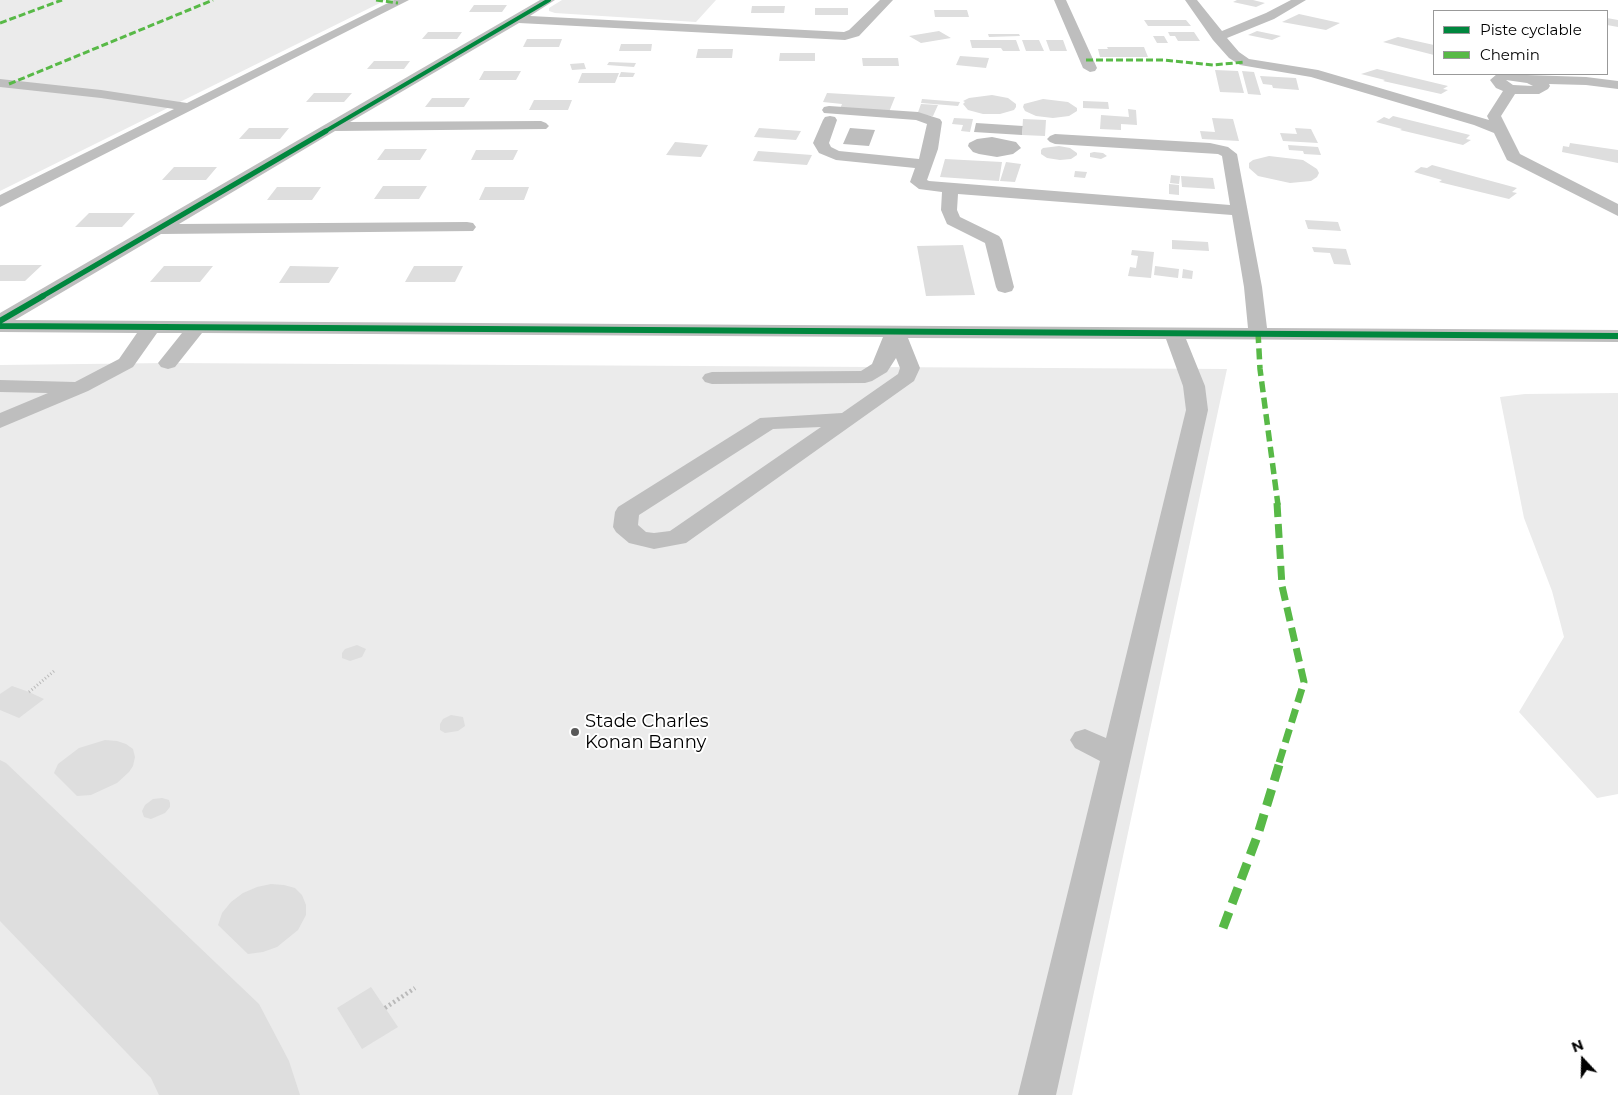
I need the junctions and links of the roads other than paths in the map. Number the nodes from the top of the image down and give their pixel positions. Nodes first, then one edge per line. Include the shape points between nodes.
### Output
1 (403, 0) edge
2 (549, 0) edge
3 (887, 0) edge
4 (1060, 0) edge
5 (1191, 0) edge
6 (1300, 0) edge
7 (515, 19) junction
8 (1218, 37) junction
9 (1090, 68) dead end
10 (0, 83) edge
11 (1618, 85) edge
12 (187, 107) junction
13 (332, 126) junction
14 (541, 126) dead end
15 (1500, 130) junction
16 (1055, 139) dead end
17 (925, 164) junction
18 (950, 189) junction
19 (0, 202) edge
20 (1614, 208) edge
21 (1240, 211) junction
22 (467, 228) dead end
23 (157, 229) junction
24 (1005, 287) dead end
25 (0, 321) edge
26 (0, 326) edge
27 (152, 326) junction
28 (197, 327) junction
29 (895, 330) junction
30 (1173, 332) junction
31 (1258, 332) junction
32 (1618, 336) edge
33 (168, 364) dead end
34 (712, 378) dead end
35 (0, 386) edge
36 (81, 387) junction
37 (848, 419) junction
38 (0, 421) edge
39 (1085, 740) dead end
40 (1116, 756) junction
41 (1037, 1095) edge

1 - 12 street
2 - 7 street
3 - 7 street via 854,33 845,36
4 - 9 street
5 - 8 street
6 - 8 street
7 - 13 street
8 - 15 street via 1245,62 1313,73
10 - 12 street
11 - 15 street via 1530,79 1543,86 1534,91 1511,89 1494,116
12 - 19 street
13 - 14 street
13 - 23 street
15 - 20 street via 1513,157
16 - 21 street via 1222,150 1229,154
17 - 17 street via 935,122 918,116 830,115 822,143 825,150
17 - 18 street via 918,182
18 - 21 street
18 - 24 street via 949,210 953,220 993,240
21 - 31 street
22 - 23 street
23 - 25 street
26 - 27 street
27 - 28 street
27 - 36 street via 126,364
28 - 29 street
28 - 33 street
29 - 30 street
29 - 34 street via 880,368 866,377
29 - 37 street via 910,368 907,377
30 - 31 street
30 - 40 street via 1194,386 1197,410 1152,560
31 - 32 street
35 - 36 street
36 - 38 street
37 - 37 street via 677,538 654,541 638,538 625,527 628,512 768,423
39 - 40 street
40 - 41 street

